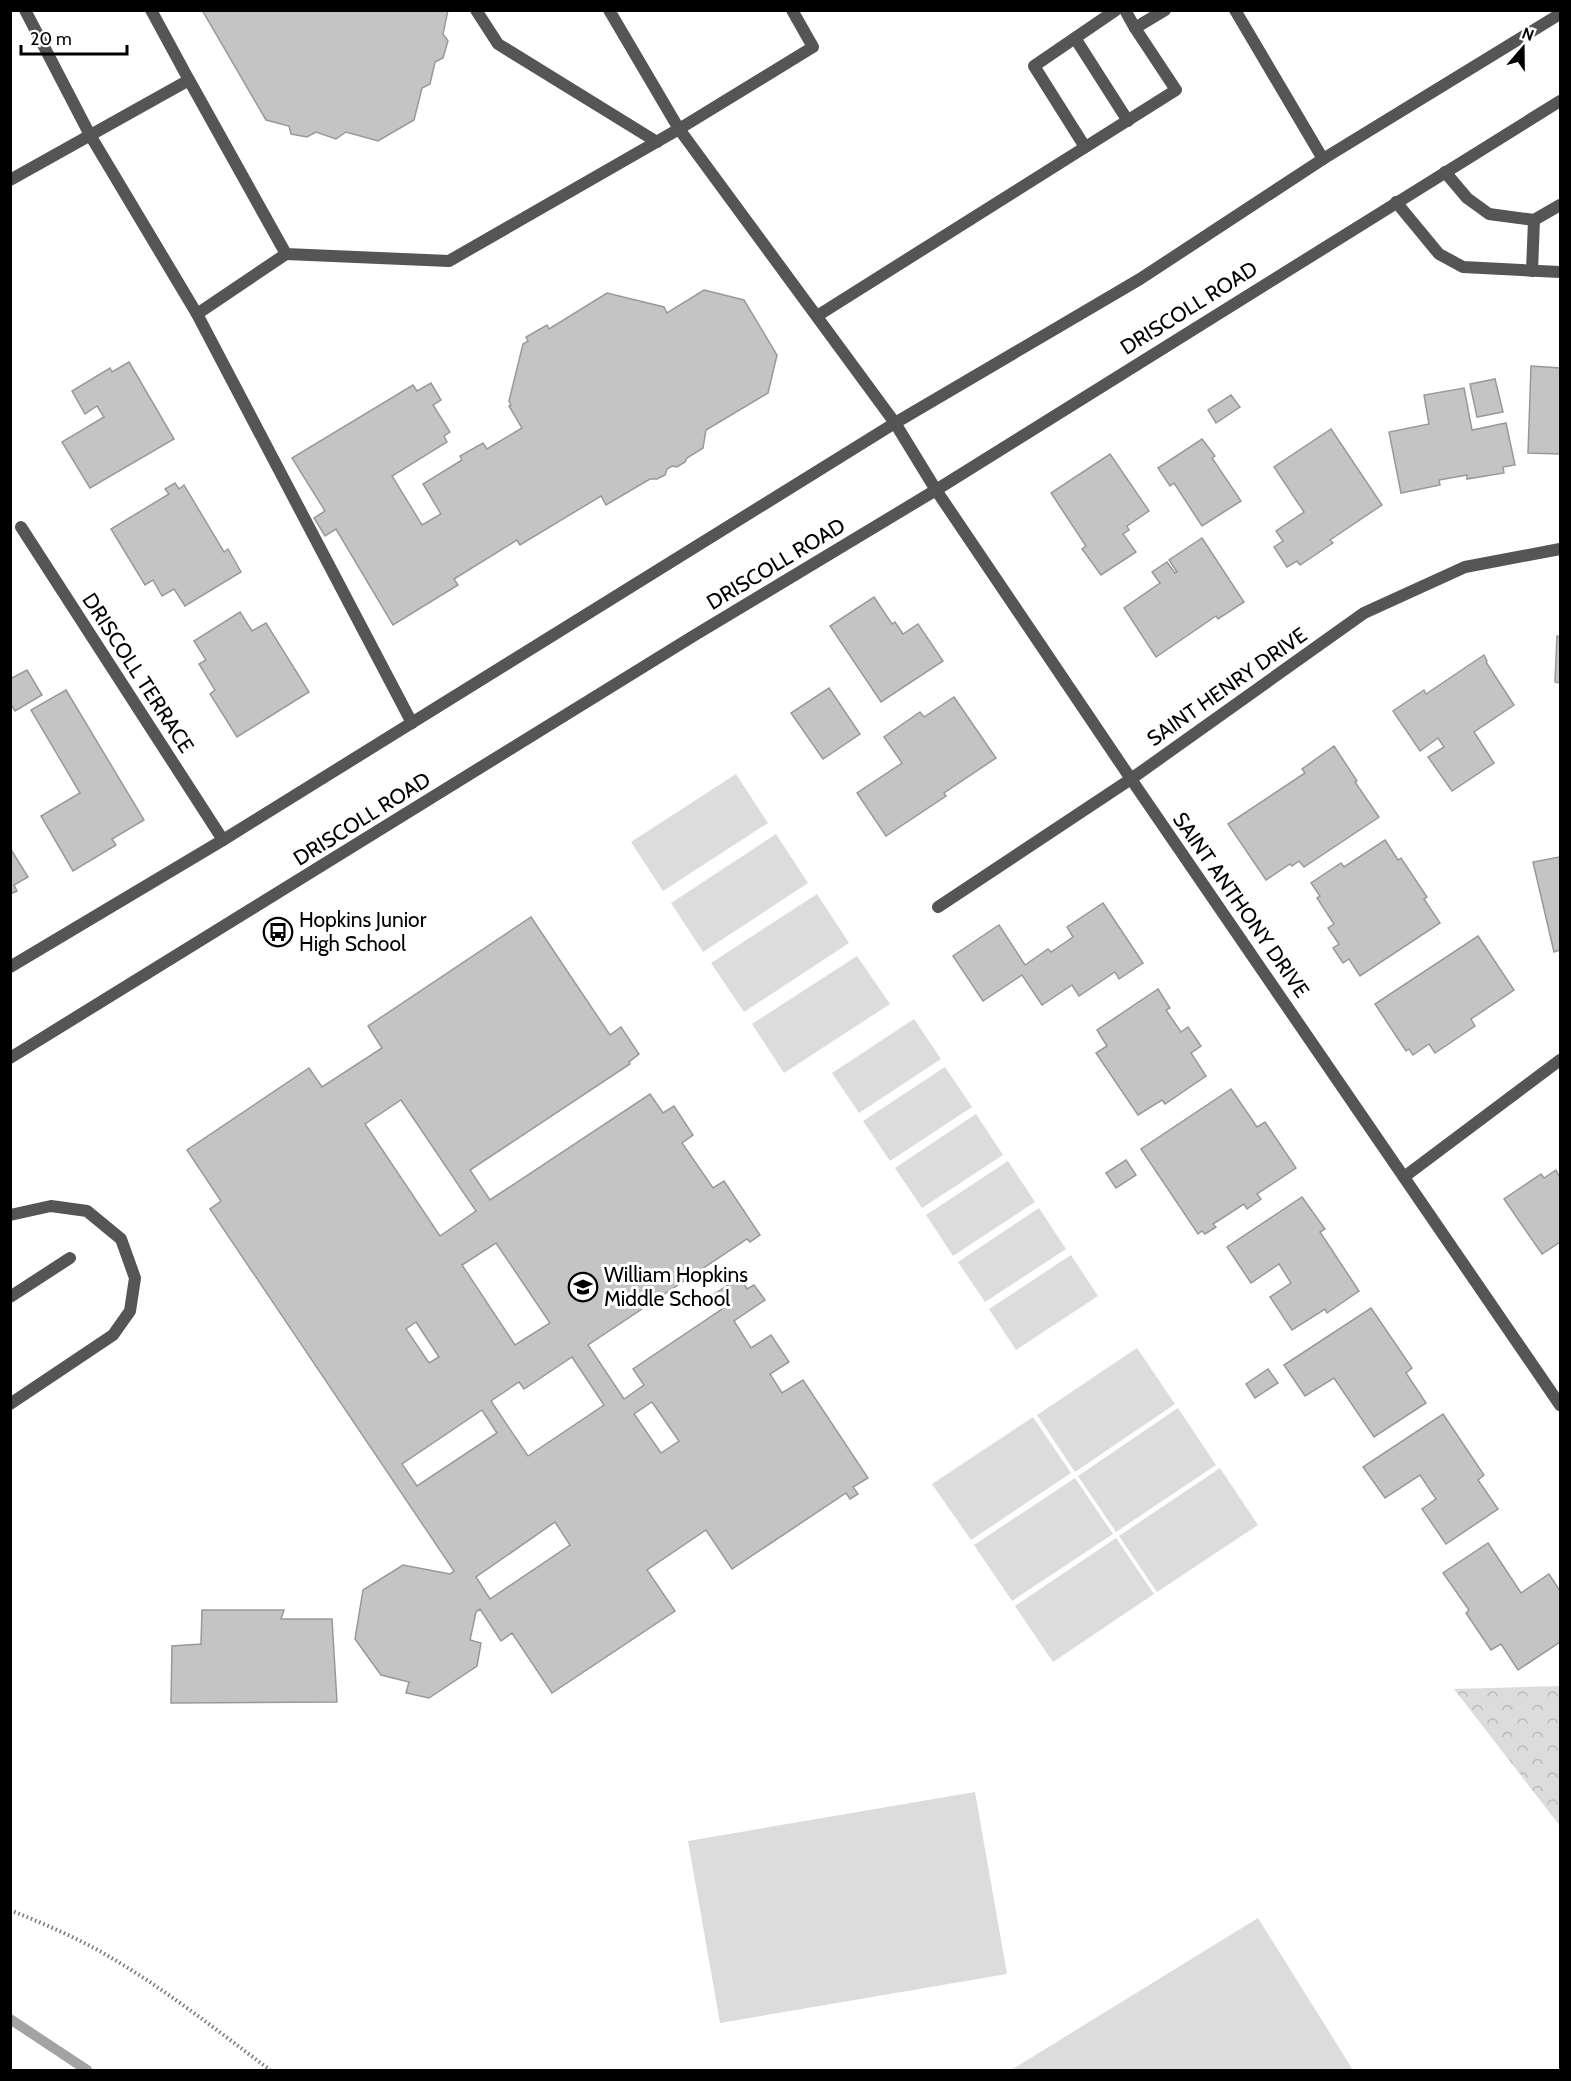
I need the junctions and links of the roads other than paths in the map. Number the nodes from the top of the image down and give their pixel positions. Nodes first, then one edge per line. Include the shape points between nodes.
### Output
1 (25, 10) edge
2 (151, 10) edge
3 (476, 10) edge
4 (609, 10) edge
5 (792, 10) edge
6 (1116, 10) edge
7 (1125, 10) edge
8 (1165, 10) edge
9 (1235, 10) edge
10 (1560, 14) edge
11 (1135, 28) junction
12 (1075, 38) junction
13 (189, 80) junction
14 (1560, 101) edge
15 (1128, 121) junction
16 (679, 129) junction
17 (90, 135) junction
18 (657, 142) junction
19 (1085, 147) junction
20 (1323, 159) junction
21 (1445, 172) junction
22 (10, 180) edge
23 (1396, 202) junction
24 (1560, 205) edge
25 (1534, 220) junction
26 (286, 254) junction
27 (1532, 270) junction
28 (1560, 272) edge
29 (197, 314) junction
30 (817, 316) junction
31 (895, 423) junction
32 (936, 490) junction
33 (21, 527) dead end
34 (1560, 549) edge
35 (412, 723) junction
36 (1131, 779) junction
37 (223, 840) junction
38 (938, 907) dead end
39 (10, 967) edge
40 (10, 1058) edge
41 (1560, 1060) edge
42 (1404, 1176) junction
43 (10, 1215) edge
44 (70, 1258) dead end
45 (10, 1297) edge
46 (10, 1404) edge
47 (1560, 1405) edge

1 - 17 street
2 - 13 street
3 - 18 street via 498,44
4 - 16 street, SAINT ANTHONY DRIVE
5 - 16 street via 813,47
6 - 12 street
7 - 11 street
8 - 11 street
9 - 20 street
10 - 20 street
11 - 15 street via 1176,90
12 - 15 street
12 - 19 street via 1034,66
13 - 17 street
13 - 26 street
14 - 21 street, DRISCOLL ROAD
15 - 19 street
16 - 18 street
16 - 30 street, SAINT ANTHONY DRIVE
17 - 22 street
17 - 29 street
18 - 26 street via 449,261
19 - 30 street
20 - 31 street via 1140,279
21 - 23 street, DRISCOLL ROAD
21 - 25 street via 1467,198 1489,214
23 - 27 street via 1439,254 1463,267
23 - 32 street, DRISCOLL ROAD
24 - 25 street
25 - 27 street
26 - 29 street
27 - 28 street
29 - 35 street
30 - 31 street, SAINT ANTHONY DRIVE
31 - 32 street, SAINT ANTHONY DRIVE
31 - 35 street
32 - 36 street, SAINT ANTHONY DRIVE
32 - 40 street, DRISCOLL ROAD
33 - 37 street, DRISCOLL TERRACE
34 - 36 street, SAINT HENRY DRIVE via 1465,567 1364,613
35 - 37 street
36 - 38 street, SAINT HENRY DRIVE
36 - 42 street, SAINT ANTHONY DRIVE
37 - 39 street
41 - 42 street
42 - 47 street, SAINT ANTHONY DRIVE
43 - 46 street via 51,1206 87,1211 121,1239 135,1278 130,1311 113,1335
44 - 45 street

